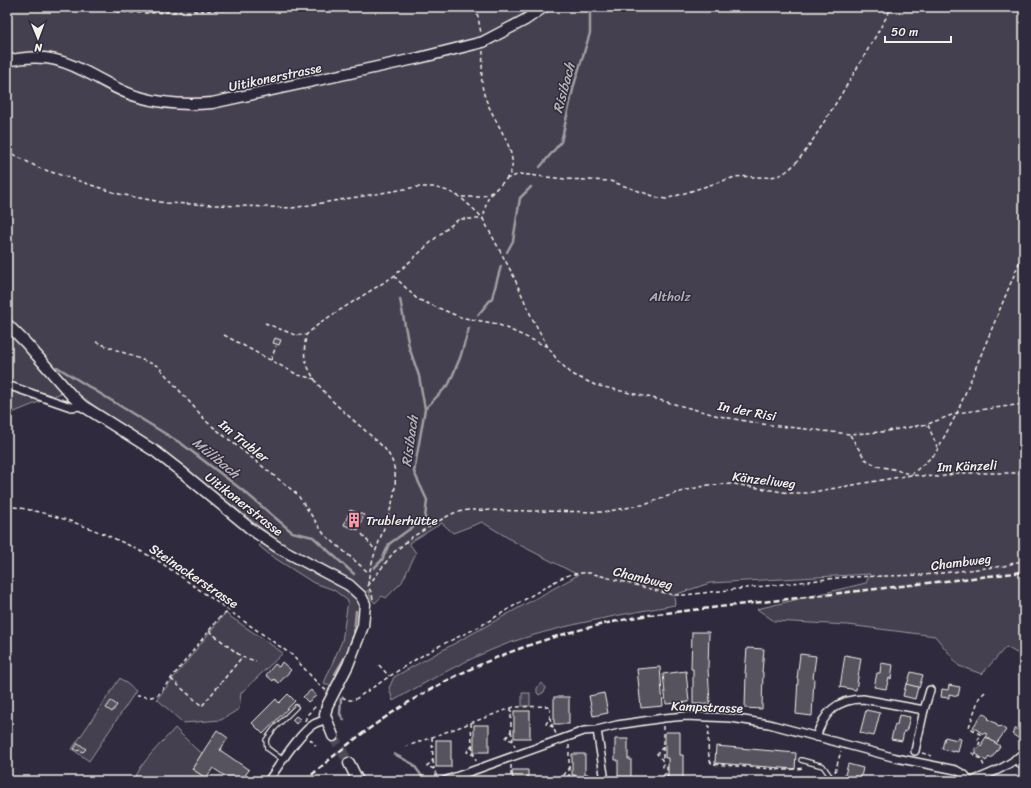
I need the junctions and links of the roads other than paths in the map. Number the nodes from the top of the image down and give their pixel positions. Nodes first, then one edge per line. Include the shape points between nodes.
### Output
1 (544, 7) edge
2 (7, 61) edge
3 (7, 324) edge
4 (7, 385) edge
5 (83, 406) junction
6 (930, 690) dead end
7 (296, 707) dead end
8 (924, 710) junction
9 (326, 720) junction
10 (597, 730) junction
11 (333, 736) tunnel mouth
12 (816, 737) junction
13 (915, 751) road end
14 (1024, 752) edge
15 (1015, 759) junction
16 (283, 760) junction
17 (801, 760) dead end
18 (349, 763) tunnel mouth
19 (1024, 767) edge
20 (441, 780) edge
21 (268, 781) edge
22 (358, 781) edge
23 (605, 781) edge
24 (837, 781) edge
25 (970, 781) edge

1 - 2 street, Uitikonerstrasse via 483,42 231,100 195,104 162,102 139,97 115,88 83,70 42,57 24,57
3 - 5 street, Uitikonerstrasse
4 - 5 street via 71,407
5 - 9 street, Uitikonerstrasse via 156,452 252,530 279,548 349,585 361,596 365,604 363,626 328,706
6 - 8 street
7 - 16 lane via 266,740 267,748
8 - 12 street via 854,699 831,710 823,720
8 - 13 street
9 - 11 street
9 - 16 street via 313,724
10 - 12 street, Kampstrasse via 664,718 710,717 769,724
10 - 20 street, Kampstrasse via 579,732
10 - 23 street
12 - 25 street, Kampstrasse via 896,758 956,770
14 - 15 street
15 - 19 street
15 - 25 street via 986,776
16 - 21 street
17 - 24 lane via 823,766
18 - 22 street

